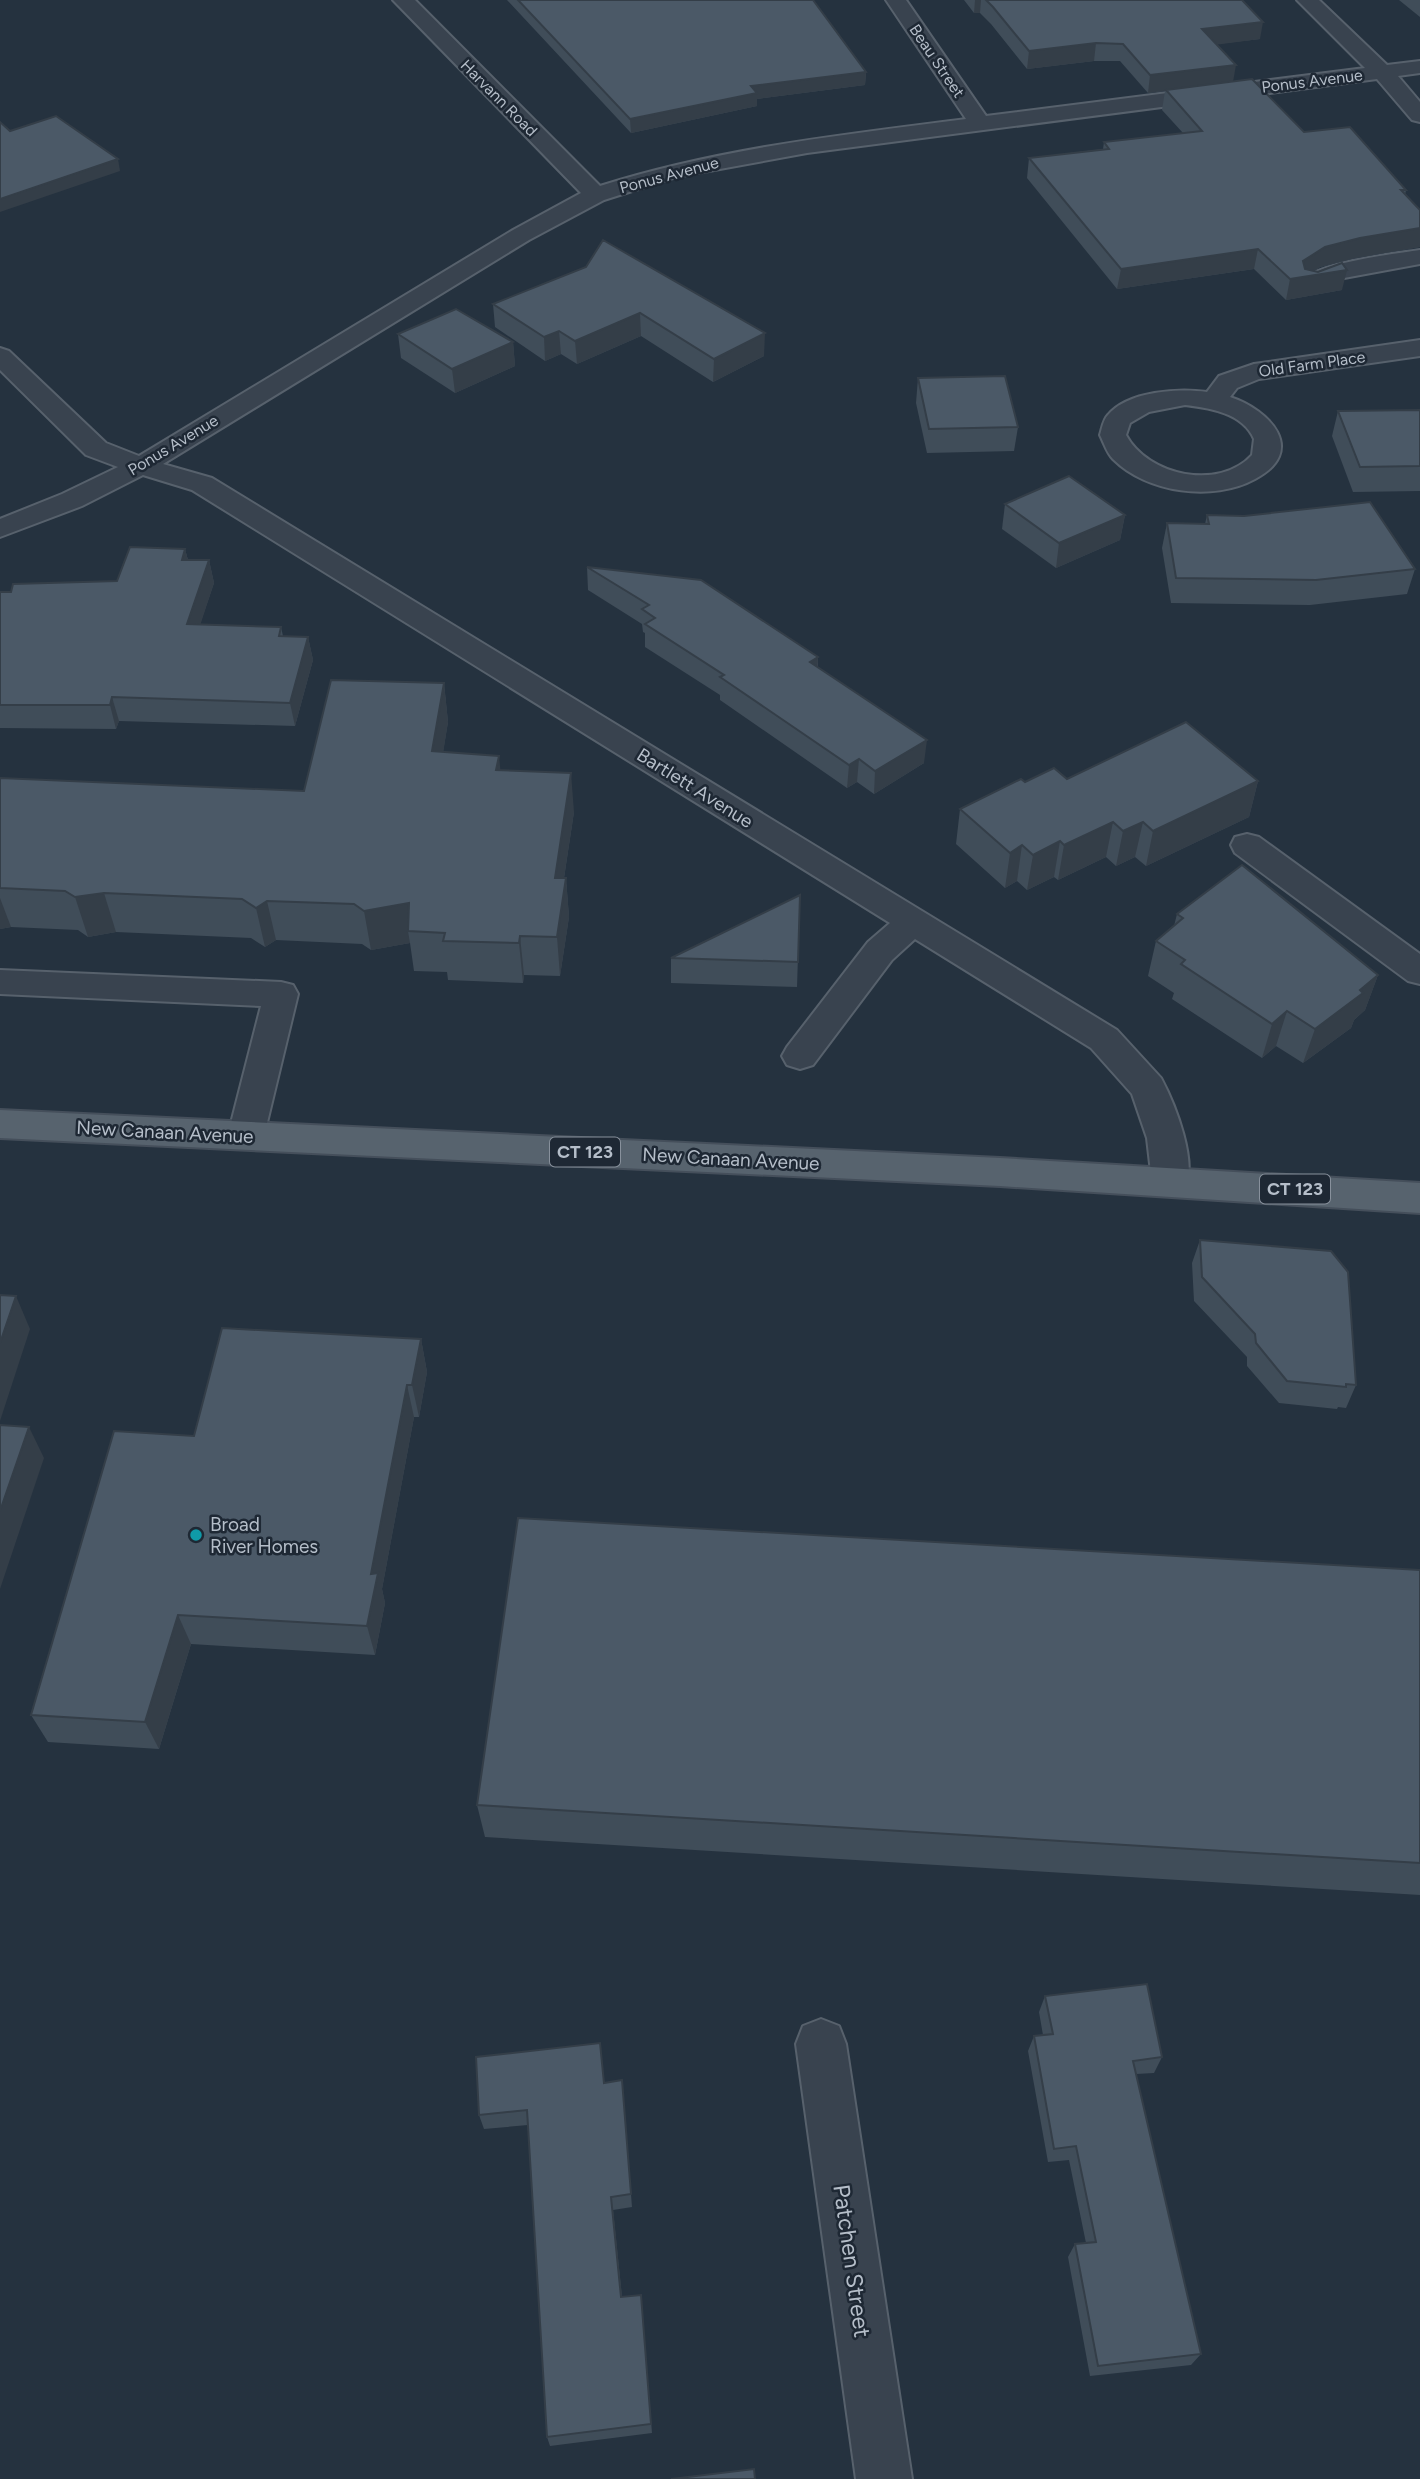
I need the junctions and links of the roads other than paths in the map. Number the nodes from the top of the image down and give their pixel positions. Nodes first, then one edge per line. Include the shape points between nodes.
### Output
1 (403, 0) edge
2 (896, 0) edge
3 (1307, 0) edge
4 (1420, 67) edge
5 (1382, 72) junction
6 (1420, 115) edge
7 (979, 122) junction
8 (596, 195) junction
9 (1420, 257) edge
10 (1312, 283) edge
11 (1420, 348) edge
12 (0, 356) edge
13 (1214, 401) junction
14 (141, 466) junction
15 (0, 529) edge
16 (1247, 845) dead end
17 (912, 922) junction
18 (1420, 972) edge
19 (0, 982) edge
20 (800, 1056) dead end
21 (0, 1124) edge
22 (246, 1135) junction
23 (1171, 1181) junction
24 (1420, 1198) edge
25 (821, 2044) dead end
26 (884, 2479) edge

1 - 8 street, Harvann Road
2 - 7 street, Beau Street
3 - 5 street
4 - 5 street, Ponus Avenue
5 - 6 street
5 - 7 street, Ponus Avenue
7 - 8 street, Ponus Avenue via 738,157 672,171
8 - 14 street, Ponus Avenue via 521,235
9 - 10 street via 1338,272
11 - 13 street, Old Farm Place via 1254,372 1228,382
12 - 14 street, Bartlett Avenue via 96,449
13 - 13 street via 1185,397 1131,407 1116,420 1112,436 1119,453 1166,479 1228,481 1252,472 1267,458 1270,441 1261,425
14 - 15 street, Ponus Avenue
14 - 17 street, Bartlett Avenue via 202,484
16 - 18 street
17 - 20 street via 880,951
17 - 23 street, Bartlett Avenue via 1104,1039 1148,1088 1166,1138
19 - 22 street via 281,995
21 - 22 main road, New Canaan Avenue / CT 123
22 - 23 main road, New Canaan Avenue / CT 123
23 - 24 main road, New Canaan Avenue / CT 123
25 - 26 street, Patchen Street

